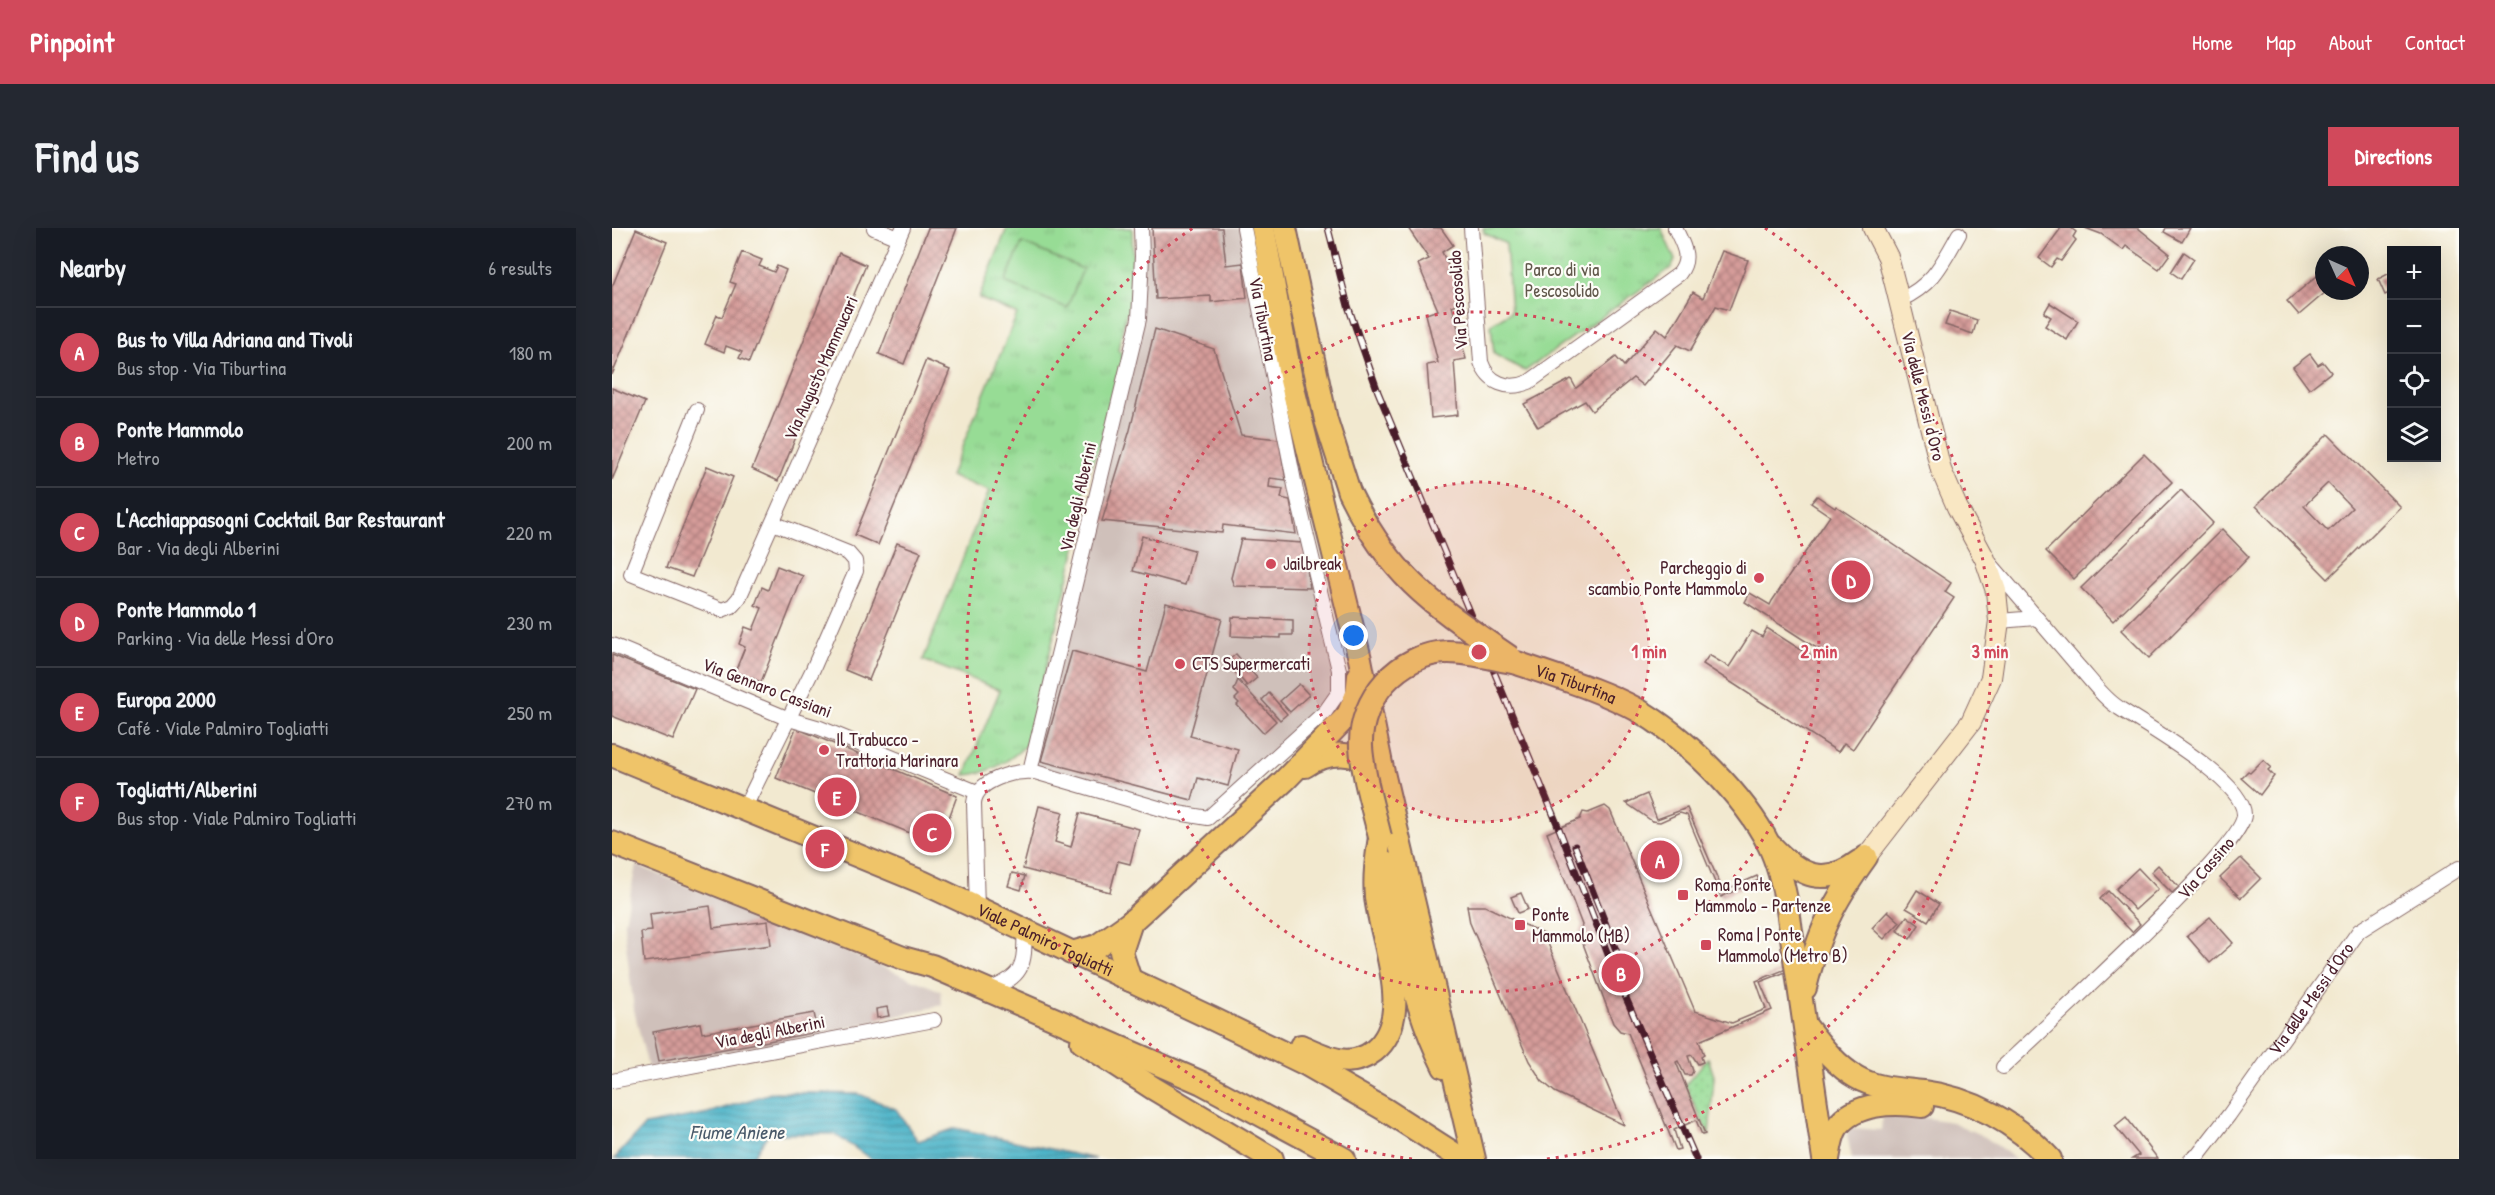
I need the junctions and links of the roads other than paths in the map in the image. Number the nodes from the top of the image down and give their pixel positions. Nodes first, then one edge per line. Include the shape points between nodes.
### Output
1 (874, 228) edge
2 (1141, 228) edge
3 (1244, 228) edge
4 (1263, 228) edge
5 (1285, 228) edge
6 (1471, 228) edge
7 (1675, 228) edge
8 (1873, 228) edge
9 (900, 233) edge
10 (1959, 234) dead end
11 (1900, 300) junction
12 (697, 410) dead end
13 (773, 523) junction
14 (1985, 558) junction
15 (2021, 599) junction
16 (1998, 611) junction
17 (2036, 618) junction
18 (612, 645) edge
19 (1360, 659) junction
20 (1517, 663) junction
21 (789, 719) junction
22 (612, 754) edge
23 (1030, 771) junction
24 (1284, 781) junction
25 (977, 792) junction
26 (1388, 795) junction
27 (744, 808) junction
28 (612, 843) edge
29 (1768, 843) junction
30 (1866, 857) junction
31 (2459, 868) edge
32 (977, 909) junction
33 (1131, 922) junction
34 (1023, 930) junction
35 (1392, 937) junction
36 (1071, 952) junction
37 (1130, 980) junction
38 (988, 990) junction
39 (1803, 998) junction
40 (1044, 1014) junction
41 (1211, 1018) junction
42 (934, 1020) dead end
43 (1805, 1025) junction
44 (2003, 1067) dead end
45 (612, 1081) edge
46 (1460, 1101) junction
47 (1272, 1159) edge
48 (1344, 1159) edge
49 (1462, 1159) edge
50 (1474, 1159) edge
51 (1826, 1159) edge
52 (2029, 1159) edge
53 (2050, 1159) edge
54 (2191, 1159) edge

1 - 9 street
2 - 23 street, Via degli Alberini via 1139,319
3 - 23 street, Via Tiburtina via 1296,491 1339,670 1339,692 1325,712 1208,818
4 - 19 main road, Via Tiburtina via 1291,380
5 - 20 main road, Via Tiburtina, bridge via 1326,420 1349,492 1373,537 1404,577 1443,612
6 - 7 street, Via Pescosolido via 1481,362 1493,379 1513,386 1529,382 1679,274 1687,254
8 - 11 street, Via delle Messi d'Oro via 1888,257
9 - 13 street, Via Augusto Mammucari
10 - 11 street via 1930,281
11 - 14 street, Via delle Messi d'Oro via 1941,471
12 - 13 street, Via Augusto Mammucari via 631,574 717,609 728,609 736,603
13 - 21 street via 848,554 856,566
14 - 15 street, Via Cassino
14 - 16 street
15 - 16 street
15 - 17 street, Via Cassino
16 - 17 street
16 - 30 street via 1991,678 1971,722
17 - 44 street, Via Cassino via 2113,704 2209,767 2240,802 2244,815 2229,843 2187,891
18 - 21 street, Via Gennaro Cassiani
19 - 24 main road via 1357,694 1348,715
19 - 26 main road, Via Tiburtina
20 - 29 main road, Via Tiburtina via 1620,702 1661,726 1720,778
20 - 35 main road, bridge via 1461,653 1431,655 1399,669 1381,686 1366,713 1361,745 1380,837 1375,885
21 - 25 street, Via Gennaro Cassiani
21 - 27 street
22 - 27 main road, Viale Palmiro Togliatti
23 - 25 street via 997,780
24 - 26 main road via 1321,757 1346,755 1372,767
24 - 33 main road
25 - 32 street
26 - 46 main road, Via Tiburtina
27 - 32 main road, Viale Palmiro Togliatti
28 - 38 main road
29 - 30 main road via 1789,863 1815,877 1837,874
29 - 39 main road, Via Tiburtina via 1782,879
30 - 39 main road via 1822,928
31 - 54 street, Via delle Messi d'Oro via 2359,931 2229,1115
32 - 34 main road, Viale Palmiro Togliatti
33 - 36 main road via 1097,946
33 - 37 main road via 1121,952
34 - 36 main road, Viale Palmiro Togliatti
34 - 38 street via 1025,947 1020,969 1007,982
35 - 41 main road via 1394,1018 1384,1041 1364,1058 1331,1059 1255,1026
35 - 46 main road via 1428,1034
36 - 37 main road, Viale Palmiro Togliatti
37 - 41 main road, Viale Palmiro Togliatti
38 - 40 main road
39 - 43 main road, Via Tiburtina
40 - 47 main road via 1153,1088
40 - 48 main road via 1203,1083
41 - 49 main road, Viale Palmiro Togliatti via 1304,1063 1384,1108
42 - 45 street, Via degli Alberini
43 - 51 main road, Via Tiburtina
43 - 53 main road via 1836,1062 1857,1078 1968,1103 2014,1127
46 - 50 main road, Via Tiburtina
51 - 52 main road via 1835,1132 1844,1120 1867,1108 1896,1104 1966,1117 1994,1131

